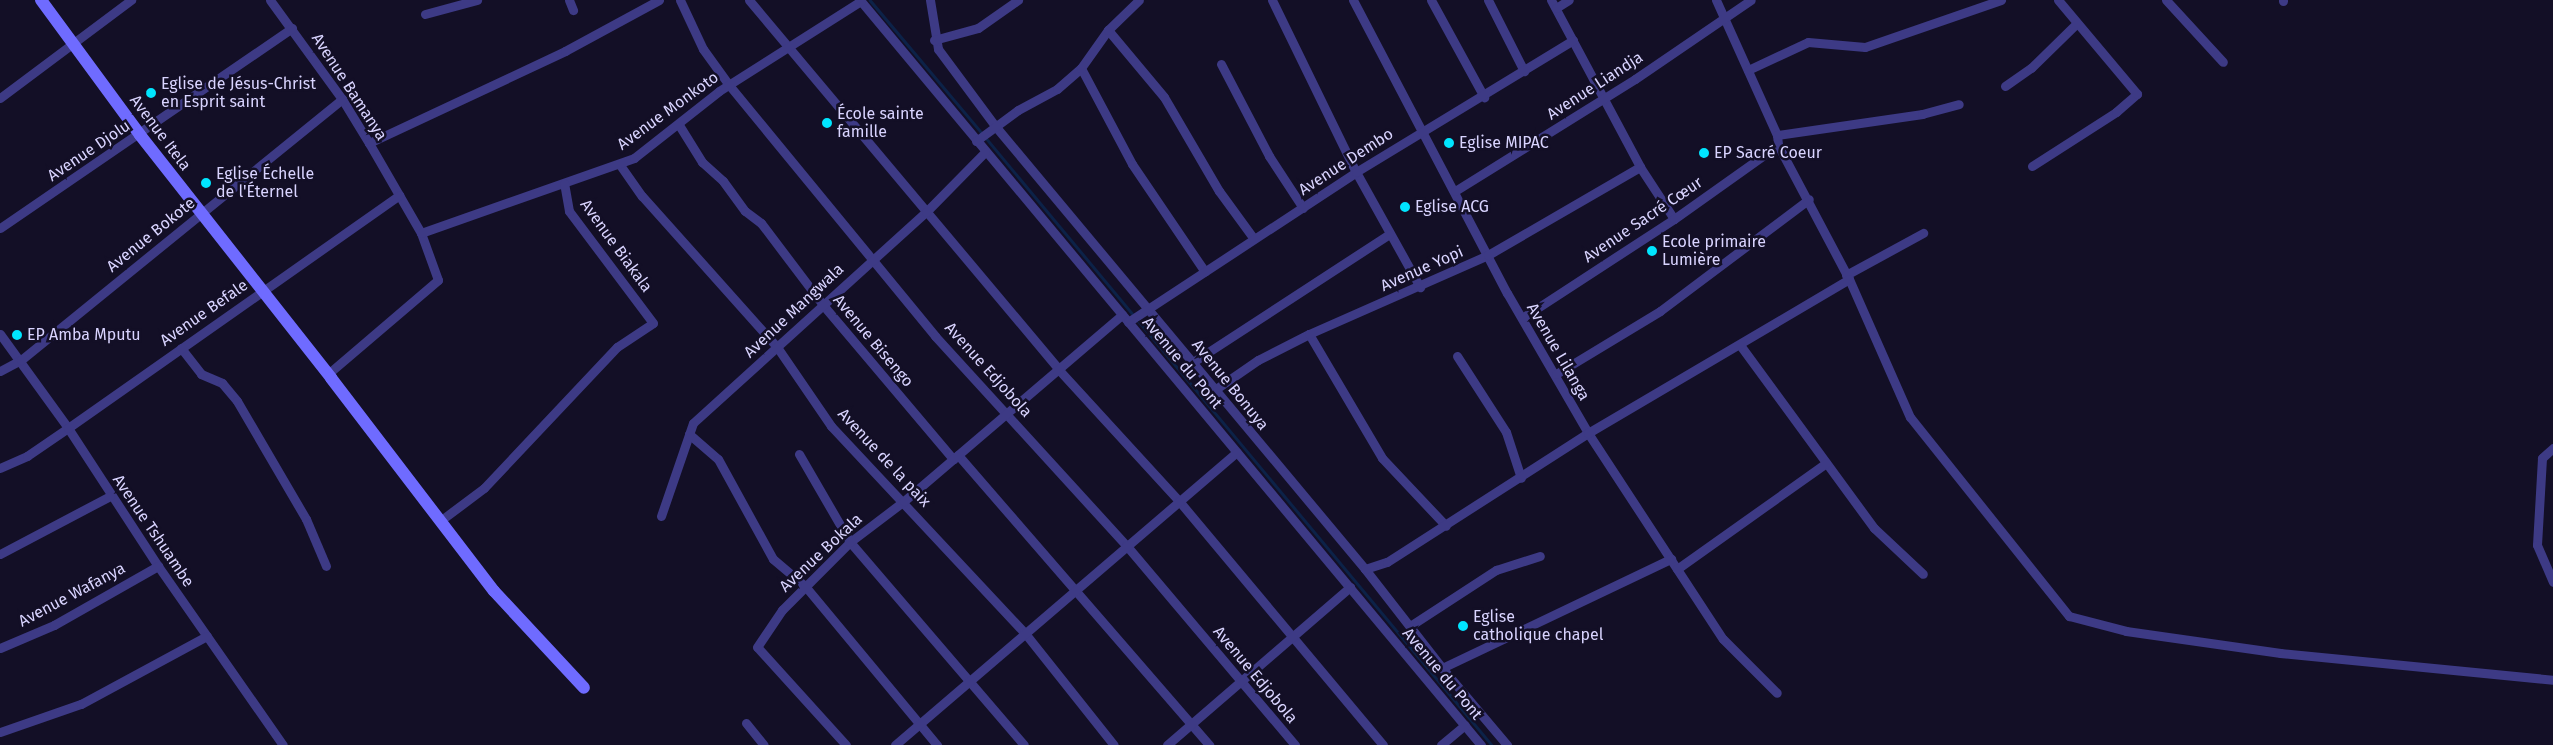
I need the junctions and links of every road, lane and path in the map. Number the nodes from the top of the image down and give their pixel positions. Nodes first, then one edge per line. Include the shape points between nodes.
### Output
1 (41, 0) edge
2 (131, 0) edge
3 (270, 0) edge
4 (477, 0) edge
5 (569, 0) edge
6 (659, 0) edge
7 (680, 0) edge
8 (749, 0) edge
9 (930, 0) edge
10 (1018, 0) edge
11 (1139, 0) edge
12 (1272, 0) edge
13 (1352, 0) edge
14 (1431, 0) edge
15 (1488, 0) edge
16 (1569, 0) edge
17 (1716, 0) edge
18 (1751, 0) edge
19 (2001, 0) edge
20 (2058, 0) edge
21 (2166, 0) edge
22 (860, 1) edge
23 (1553, 4) edge
24 (573, 10) dead end
25 (426, 14) dead end
26 (1724, 18) junction
27 (2077, 23) junction
28 (292, 28) junction
29 (1108, 30) junction
30 (934, 40) junction
31 (1573, 40) junction
32 (74, 44) junction
33 (790, 48) junction
34 (2222, 62) dead end
35 (1222, 64) dead end
36 (1081, 68) junction
37 (1748, 70) junction
38 (1524, 71) junction
39 (729, 85) junction
40 (2005, 86) dead end
41 (1484, 97) junction
42 (0, 98) edge
43 (1605, 98) junction
44 (342, 99) junction
45 (1959, 104) dead end
46 (679, 125) junction
47 (996, 127) junction
48 (1422, 131) junction
49 (140, 135) junction
50 (1777, 136) junction
51 (981, 137) junction
52 (369, 143) junction
53 (1778, 145) junction
54 (985, 152) junction
55 (620, 165) junction
56 (2032, 166) dead end
57 (1640, 167) junction
58 (1356, 172) junction
59 (564, 183) junction
60 (1455, 191) junction
61 (398, 194) junction
62 (1809, 199) junction
63 (1303, 208) junction
64 (926, 212) junction
65 (201, 214) junction
66 (1674, 218) junction
67 (0, 228) edge
68 (421, 233) junction
69 (1923, 233) dead end
70 (1389, 234) junction
71 (1254, 239) junction
72 (1488, 255) junction
73 (872, 259) junction
74 (1205, 272) junction
75 (1848, 277) junction
76 (1420, 287) junction
77 (262, 290) junction
78 (823, 305) junction
79 (1122, 315) junction
80 (1137, 317) junction
81 (1522, 318) junction
82 (0, 334) edge
83 (1308, 334) junction
84 (1740, 345) junction
85 (777, 347) junction
86 (181, 348) junction
87 (1457, 356) dead end
88 (21, 360) junction
89 (1193, 362) junction
90 (1059, 370) junction
91 (0, 371) edge
92 (1556, 374) junction
93 (330, 376) junction
94 (1213, 391) junction
95 (1007, 414) junction
96 (68, 428) junction
97 (1588, 433) junction
98 (689, 434) junction
99 (2553, 448) edge
100 (1237, 452) junction
101 (800, 454) dead end
102 (955, 457) junction
103 (1826, 463) junction
104 (0, 468) edge
105 (1521, 478) junction
106 (110, 496) junction
107 (904, 501) junction
108 (1179, 501) junction
109 (661, 516) dead end
110 (440, 521) junction
111 (1446, 526) junction
112 (850, 542) junction
113 (1126, 545) junction
114 (0, 554) edge
115 (1540, 556) dead end
116 (1671, 559) junction
117 (158, 566) junction
118 (326, 566) dead end
119 (1366, 569) junction
120 (1677, 569) junction
121 (1923, 574) dead end
122 (2553, 582) edge
123 (805, 586) junction
124 (1350, 587) junction
125 (1072, 590) junction
126 (1410, 626) junction
127 (1024, 632) junction
128 (206, 636) junction
129 (1294, 638) junction
130 (0, 648) edge
131 (1442, 668) junction
132 (969, 680) junction
133 (2553, 680) edge
134 (1243, 682) junction
135 (584, 688) dead end
136 (1777, 693) dead end
137 (746, 723) dead end
138 (920, 724) junction
139 (1193, 724) junction
140 (1465, 725) junction
141 (0, 732) edge
142 (283, 745) edge
143 (764, 745) edge
144 (846, 745) edge
145 (895, 745) edge
146 (937, 745) edge
147 (1024, 745) edge
148 (1114, 745) edge
149 (1167, 745) edge
150 (1210, 745) edge
151 (1294, 745) edge
152 (1383, 745) edge
153 (1441, 745) edge
154 (1481, 745) edge
155 (1507, 745) edge

1 - 32 street, Avenue Itela
2 - 32 street
3 - 28 street, Avenue Bamanya
4 - 25 street
5 - 24 street
6 - 52 street via 565,52
7 - 39 street, Avenue Edjobola via 703,49
8 - 33 street
9 - 30 street
10 - 30 street via 978,28
11 - 29 street
12 - 58 street
13 - 48 street, Avenue Lilanga
14 - 41 street
15 - 38 street
16 - 23 street
17 - 26 street
18 - 26 street, Avenue Liandja
19 - 37 street via 1865,48 1808,42
20 - 27 street
21 - 34 street
22 - 33 street, Avenue Monkoto
22 - 51 street, Avenue du Pont
23 - 31 street
26 - 37 street
26 - 43 street, Avenue Liandja
27 - 40 street via 2030,68
27 - 56 street via 2137,94 2116,112
28 - 44 street, Avenue Bamanya
28 - 49 street, Avenue Djolu
29 - 36 street
29 - 71 street via 1164,97 1219,191
30 - 47 street, Avenue Bonuya
31 - 38 street, Avenue Dembo
31 - 43 street
32 - 42 street
32 - 49 street, Avenue Itela
33 - 39 street, Avenue Monkoto
33 - 64 street
35 - 63 street via 1269,156
36 - 47 street via 1057,89
36 - 74 street via 1132,164
37 - 50 street
38 - 41 street, Avenue Dembo
39 - 46 street, Avenue Monkoto
39 - 73 street, Avenue Edjobola
41 - 48 street, Avenue Dembo
43 - 57 street
43 - 60 street, Avenue Liandja
44 - 52 street, Avenue Bamanya
44 - 65 street, Avenue Bokote
45 - 50 street via 1922,114
46 - 55 street, Avenue Monkoto
46 - 78 street, Avenue Bisengo via 702,162 723,181 745,211 761,223
47 - 51 street
47 - 80 street, Avenue Bonuya
48 - 58 street, Avenue Dembo
48 - 60 street, Avenue Lilanga
49 - 65 street, Avenue Itela
49 - 67 street, Avenue Djolu
50 - 53 street
51 - 54 street, Avenue du Pont
52 - 61 street, Avenue Bamanya
53 - 62 street
53 - 66 street, Avenue Sacré Cœur
54 - 64 street, Avenue Mangwala
54 - 79 street, Avenue du Pont
55 - 59 street, Avenue Monkoto
55 - 85 street, Avenue de la paix via 642,196
57 - 66 street
57 - 72 street, Avenue Yopi
58 - 63 street, Avenue Dembo
58 - 70 street
59 - 68 street, Avenue Monkoto
59 - 110 street, Avenue Biakala via 569,211 653,323 617,347 484,488
60 - 72 street, Avenue Lilanga
61 - 68 street, Avenue Bamanya
61 - 77 street, Avenue Befale
62 - 75 street
62 - 92 street via 1660,311
63 - 71 street, Avenue Dembo
64 - 73 street, Avenue Mangwala
64 - 90 street
65 - 77 street, Avenue Itela
65 - 88 street, Avenue Bokote
66 - 81 street, Avenue Sacré Cœur
68 - 93 street, Avenue Bamanya via 438,280
69 - 75 street
70 - 76 street
70 - 89 street
71 - 74 street, Avenue Dembo
72 - 76 street, Avenue Yopi
72 - 81 street, Avenue Lilanga
73 - 78 street, Avenue Mangwala
73 - 95 street, Avenue Edjobola via 935,336
74 - 80 street, Avenue Dembo
75 - 84 street
75 - 133 street via 1910,417 2069,616 2126,631 2270,651
76 - 83 street, Avenue Yopi
77 - 86 street, Avenue Befale
77 - 93 street, Avenue Itela
78 - 85 street, Avenue Mangwala
78 - 102 street, Avenue Bisengo
79 - 80 street, Avenue du Pont
79 - 90 street, Avenue Bokala
80 - 89 street, Avenue Bonuya
80 - 100 street, Avenue du Pont
81 - 92 street, Avenue Lilanga
82 - 88 street, Avenue Tshuambe
83 - 94 street, Avenue Yopi via 1258,360
83 - 111 street via 1382,458
84 - 97 street
84 - 103 street
85 - 98 street, Avenue Mangwala via 693,422
85 - 107 street, Avenue de la paix via 831,426
86 - 96 street, Avenue Befale
86 - 118 street via 201,374 222,383 237,401 306,519
87 - 105 street via 1506,432
88 - 91 street, Avenue Bokote
88 - 96 street, Avenue Tshuambe
89 - 94 street, Avenue Bonuya
90 - 95 street, Avenue Bokala
90 - 108 street
92 - 97 street, Avenue Lilanga
93 - 110 street, Avenue Itela
94 - 119 street, Avenue Bonuya
95 - 102 street, Avenue Bokala
95 - 113 street, Avenue Edjobola
96 - 104 street, Avenue Befale via 27,456
96 - 106 street, Avenue Tshuambe
97 - 105 street
97 - 116 street, Avenue Lilanga
98 - 109 street, Avenue Mangwala
98 - 123 street via 718,459 772,559
99 - 122 street via 2542,458 2537,544 2546,573
100 - 108 street
100 - 124 street, Avenue du Pont
101 - 112 street
102 - 107 street, Avenue Bokala
102 - 125 street, Avenue Bisengo
103 - 120 street
103 - 121 street via 1874,528
105 - 111 street
106 - 114 street
106 - 117 street, Avenue Tshuambe
107 - 112 street, Avenue Bokala
107 - 127 street, Avenue de la paix
108 - 113 street
108 - 129 street
110 - 135 street, Avenue Itela via 494,591
111 - 119 street via 1387,562
112 - 123 street, Avenue Bokala
112 - 132 street
113 - 125 street
113 - 134 street, Avenue Edjobola
115 - 126 street via 1496,570
116 - 120 street, Avenue Lilanga
116 - 131 street
117 - 128 street, Avenue Tshuambe
117 - 130 street, Avenue Wafanya via 54,626
119 - 126 street, Avenue Bonuya
120 - 136 street, Avenue Lilanga via 1723,639
123 - 138 street
123 - 144 street, Avenue Bokala via 782,610 757,647
124 - 129 street
124 - 140 street, Avenue du Pont
125 - 127 street
125 - 139 street, Avenue Bisengo
126 - 131 street, Avenue Bonuya
127 - 132 street
127 - 148 street, Avenue de la paix
128 - 141 street via 81,704
128 - 142 street, Avenue Tshuambe
129 - 134 street
129 - 152 street
131 - 155 street, Avenue Bonuya
132 - 138 street
132 - 147 street
134 - 139 street
134 - 151 street, Avenue Edjobola
137 - 143 street
138 - 145 street
138 - 146 street
139 - 149 street
139 - 150 street, Avenue Bisengo
140 - 153 street
140 - 154 street, Avenue du Pont

